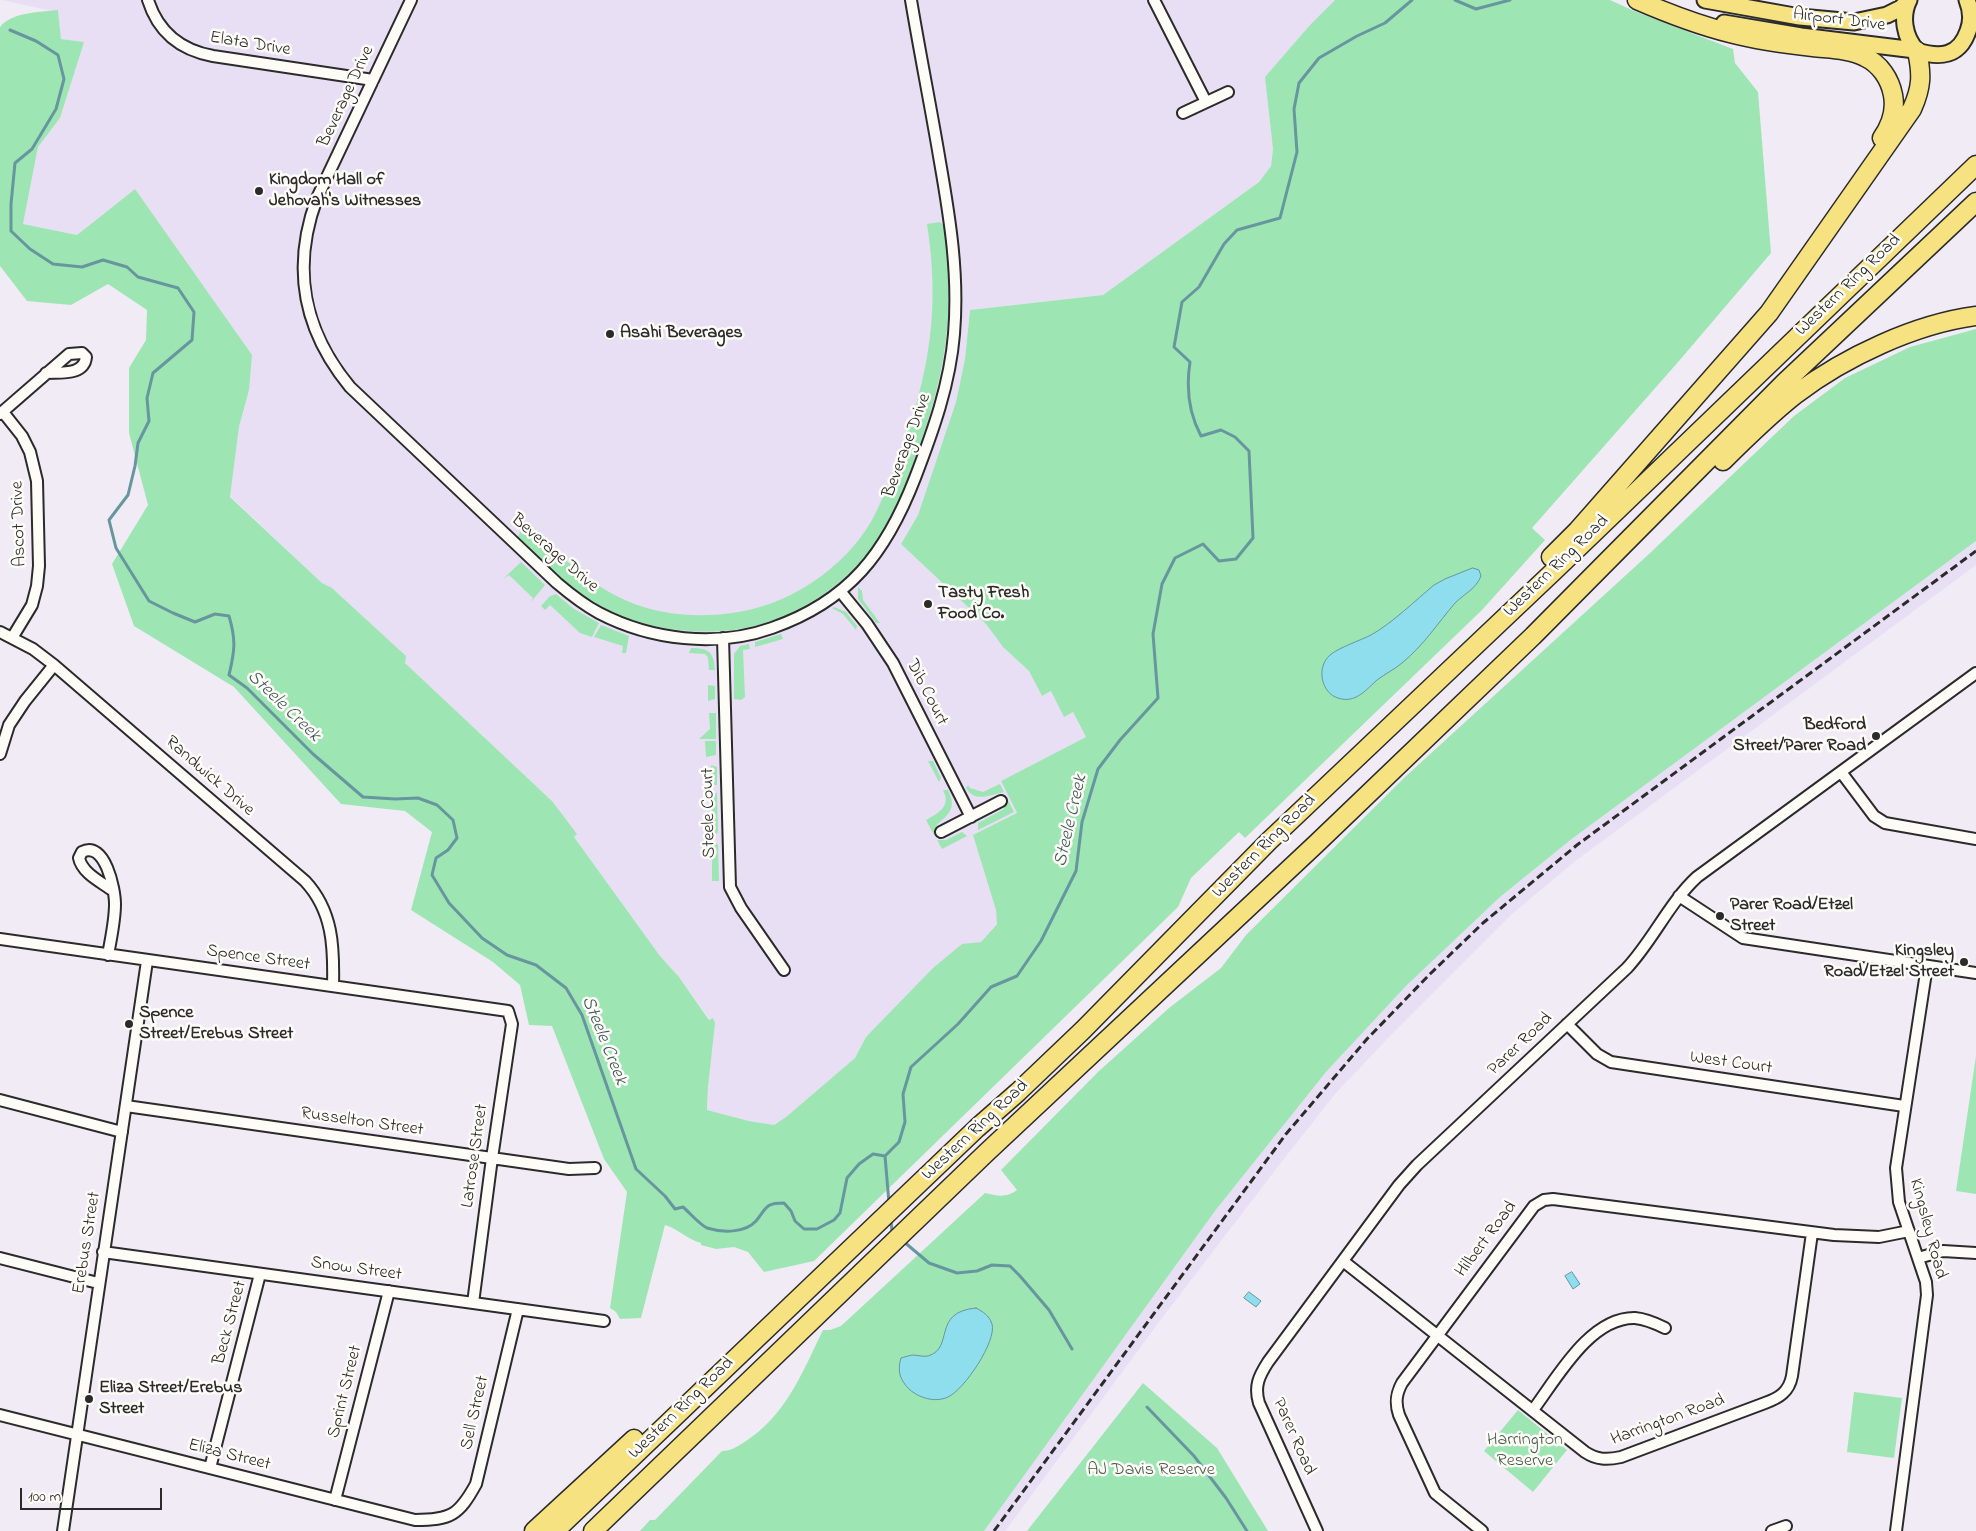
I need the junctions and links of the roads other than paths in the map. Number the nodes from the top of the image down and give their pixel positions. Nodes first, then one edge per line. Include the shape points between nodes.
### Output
1 (148, 0) edge
2 (411, 0) edge
3 (911, 0) edge
4 (1154, 0) edge
5 (1637, 0) edge
6 (1642, 0) edge
7 (1705, 0) edge
8 (1909, 0) edge
9 (1967, 0) edge
10 (1973, 0) edge
11 (1976, 2) edge
12 (1976, 47) edge
13 (1916, 50) junction
14 (1954, 52) junction
15 (373, 80) junction
16 (1228, 92) dead end
17 (1206, 102) junction
18 (1183, 113) dead end
19 (1976, 164) edge
20 (1976, 202) edge
21 (1828, 228) junction
22 (1976, 316) edge
23 (46, 373) dead end
24 (1, 413) edge
25 (840, 591) junction
26 (0, 632) edge
27 (1532, 636) junction
28 (12, 638) junction
29 (723, 638) junction
30 (54, 665) junction
31 (1976, 673) edge
32 (0, 754) edge
33 (1840, 772) junction
34 (1001, 802) dead end
35 (971, 818) junction
36 (941, 832) dead end
37 (1976, 839) edge
38 (1269, 841) junction
39 (112, 890) dead end
40 (1680, 896) junction
41 (0, 939) edge
42 (108, 955) junction
43 (147, 961) junction
44 (1927, 966) junction
45 (784, 970) dead end
46 (1976, 973) edge
47 (333, 986) junction
48 (510, 1014) joint
49 (1567, 1024) junction
50 (0, 1100) edge
51 (126, 1106) junction
52 (1904, 1106) junction
53 (122, 1132) junction
54 (492, 1158) junction
55 (595, 1168) dead end
56 (1909, 1231) junction
57 (1812, 1233) junction
58 (103, 1252) junction
59 (1976, 1253) edge
60 (0, 1258) edge
61 (1918, 1258) junction
62 (1342, 1262) junction
63 (260, 1274) junction
64 (819, 1278) junction
65 (98, 1283) junction
66 (389, 1291) junction
67 (473, 1303) junction
68 (828, 1304) junction
69 (518, 1309) junction
70 (604, 1321) dead end
71 (1664, 1328) dead end
72 (1437, 1335) junction
73 (1533, 1410) junction
74 (0, 1415) edge
75 (77, 1434) junction
76 (210, 1468) junction
77 (335, 1500) junction
78 (450, 1516) joint
79 (1786, 1526) dead end
80 (63, 1531) edge
81 (534, 1531) edge
82 (555, 1531) edge
83 (593, 1531) edge
84 (610, 1531) edge
85 (1318, 1531) edge
86 (1482, 1531) edge
87 (1772, 1531) edge
88 (1896, 1531) edge

1 - 15 street, Elata Drive via 161,26 173,40 191,51
2 - 15 street, Beverage Drive
3 - 25 street, Beverage Drive via 954,250 954,336 941,405 899,516 875,556
4 - 17 street
5 - 21 highway via 1666,13 1730,33 1856,53 1883,72 1894,100 1891,122
6 - 13 main road, Airport Drive via 1701,18 1759,30
7 - 8 main road, Airport Drive via 1800,17 1854,22 1887,15
8 - 13 main road via 1904,18 1908,37
9 - 14 main road via 1970,25 1962,44
10 - 11 main road
12 - 14 main road
13 - 14 main road, Airport Drive via 1933,54
13 - 21 highway via 1921,80 1912,109
15 - 29 street, Beverage Drive via 317,198 304,245 306,300 326,354 356,392 577,600 641,630 680,638
16 - 17 street
17 - 18 street
19 - 38 highway, Western Ring Road
20 - 27 highway, Western Ring Road via 1784,383
21 - 38 highway via 1769,313 1578,530
22 - 27 highway via 1943,323 1888,342 1795,395 1726,457 1595,585
23 - 24 street
24 - 28 street, Ascot Drive via 22,436 30,452 37,482 37,586 32,605
25 - 29 street, Beverage Drive via 816,608 783,624
25 - 35 street, Dib Court via 893,663
26 - 28 street, Randwick Drive
27 - 68 highway, Western Ring Road
28 - 30 street, Randwick Drive
29 - 45 street, Steele Court via 730,887
30 - 32 street via 9,725
30 - 47 street, Randwick Drive via 312,888 331,930
31 - 33 street, Parer Road
33 - 37 street via 1874,816 1886,824
33 - 40 street, Parer Road via 1697,877
34 - 35 street
35 - 36 street
38 - 64 highway, Western Ring Road via 1083,1030
39 - 42 street via 115,911
40 - 44 street via 1743,938
40 - 49 street, Parer Road via 1632,962
41 - 42 street, Spence Street
42 - 43 street, Spence Street
43 - 47 street, Spence Street
43 - 51 street, Erebus Street
44 - 46 street
44 - 52 street, Kingsley Road
47 - 48 street, Spence Street via 505,1010
48 - 54 street, Latrose Street via 512,1024
49 - 52 street, West Court via 1597,1054 1611,1062
49 - 62 street, Parer Road via 1407,1176
50 - 53 street
51 - 53 street, Erebus Street
51 - 54 street, Russelton Street
52 - 56 street, Kingsley Road via 1896,1178 1899,1202
53 - 58 street, Erebus Street
54 - 55 street, Russelton Street via 569,1169
54 - 67 street, Latrose Street
56 - 57 street, Hilbert Road via 1879,1237
56 - 61 street, Kingsley Road
57 - 72 street, Hilbert Road via 1548,1199 1529,1210
57 - 73 street, Harrington Road via 1791,1381 1786,1392 1778,1398 1609,1459 1590,1455
58 - 63 street, Snow Street
58 - 65 street, Erebus Street
59 - 61 street via 1943,1251
60 - 65 street
61 - 88 street, Kingsley Road via 1927,1295
62 - 72 street, Harrington Road
62 - 85 street, Parer Road via 1268,1362 1256,1387 1262,1410
63 - 66 street, Snow Street
63 - 76 street, Beck Street
64 - 81 highway via 701,1378
64 - 82 highway, Western Ring Road
65 - 75 street, Erebus Street
66 - 67 street, Snow Street
66 - 77 street, Sprint Street
67 - 69 street, Snow Street
68 - 83 highway, Western Ring Road
68 - 84 highway
69 - 70 street, Snow Street
69 - 78 street, Sell Street via 476,1484 466,1503
71 - 73 street via 1635,1318 1607,1324 1582,1345
72 - 73 street, Harrington Road
72 - 86 street, Hilbert Road via 1399,1389 1397,1409 1435,1493
74 - 75 street, Eliza Street
75 - 76 street, Eliza Street
75 - 80 street, Erebus Street
76 - 77 street, Eliza Street
77 - 78 street, Eliza Street via 416,1520
79 - 87 street

